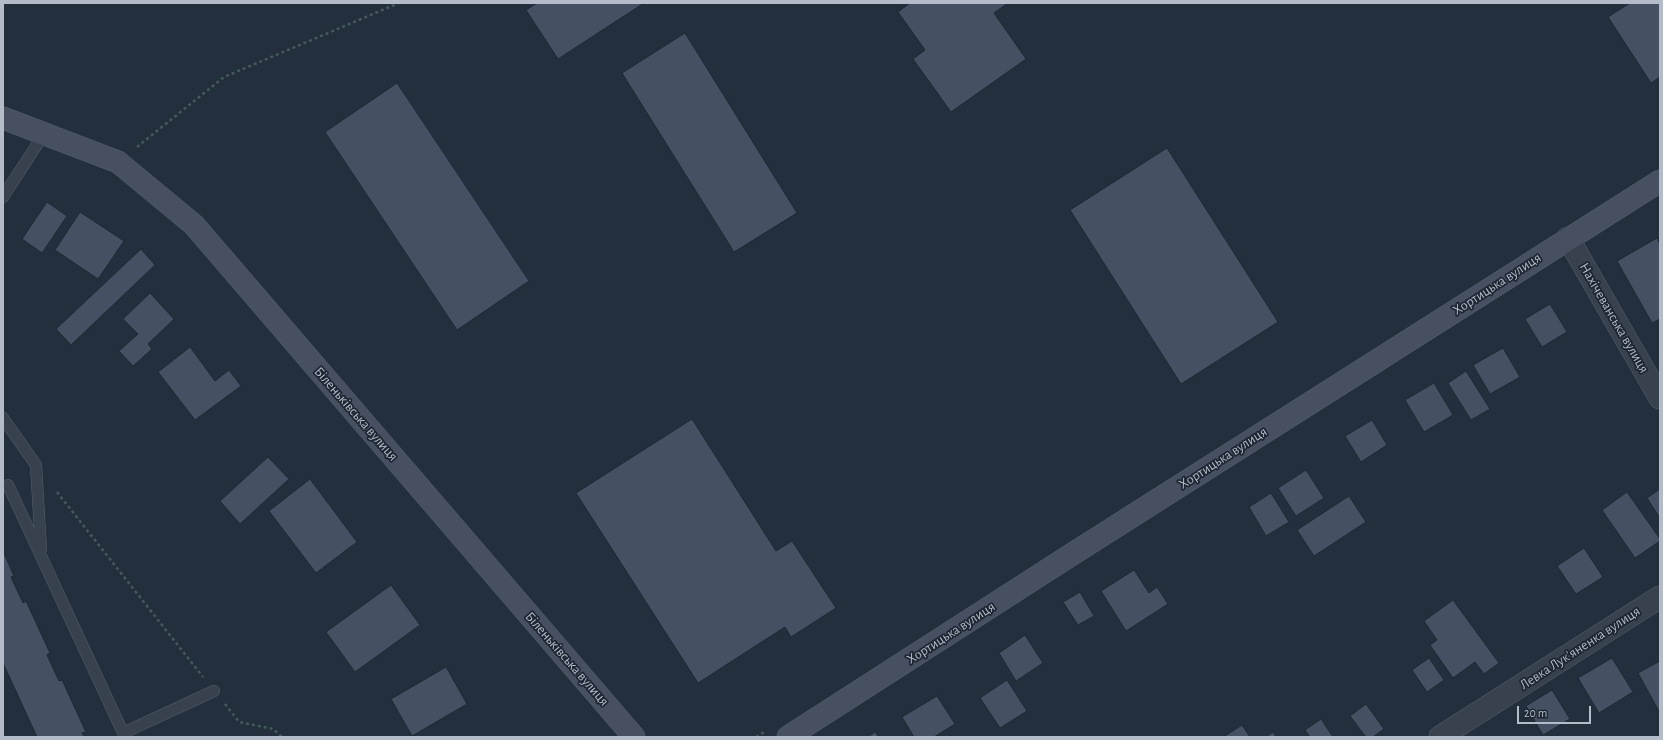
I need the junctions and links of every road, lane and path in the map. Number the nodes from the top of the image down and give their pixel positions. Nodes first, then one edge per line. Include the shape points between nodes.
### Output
1 (399, 3) edge
2 (3, 118) edge
3 (44, 134) junction
4 (118, 162) junction
5 (1660, 181) edge
6 (3, 197) edge
7 (1568, 238) junction
8 (1660, 398) edge
9 (3, 418) edge
10 (36, 465) junction
11 (3, 487) edge
12 (41, 556) junction
13 (1660, 597) edge
14 (166, 628) dead end
15 (214, 691) dead end
16 (239, 722) dead end
17 (124, 735) edge
18 (282, 737) edge
19 (634, 737) edge
20 (788, 737) edge
21 (1440, 737) edge

1 - 4 path via 224,77
2 - 3 street, Біленьківська вулиця
3 - 4 street, Біленьківська вулиця
3 - 6 lane
4 - 19 street, Біленьківська вулиця via 194,225
5 - 7 street, Хортицька вулиця
7 - 8 street, Нахічеванська вулиця
7 - 20 street, Хортицька вулиця
9 - 10 lane
10 - 12 lane
10 - 14 path
11 - 12 lane via 8,485
12 - 17 lane
13 - 21 street, Левка Лук'яненка вулиця
15 - 17 lane
16 - 18 path via 273,729

